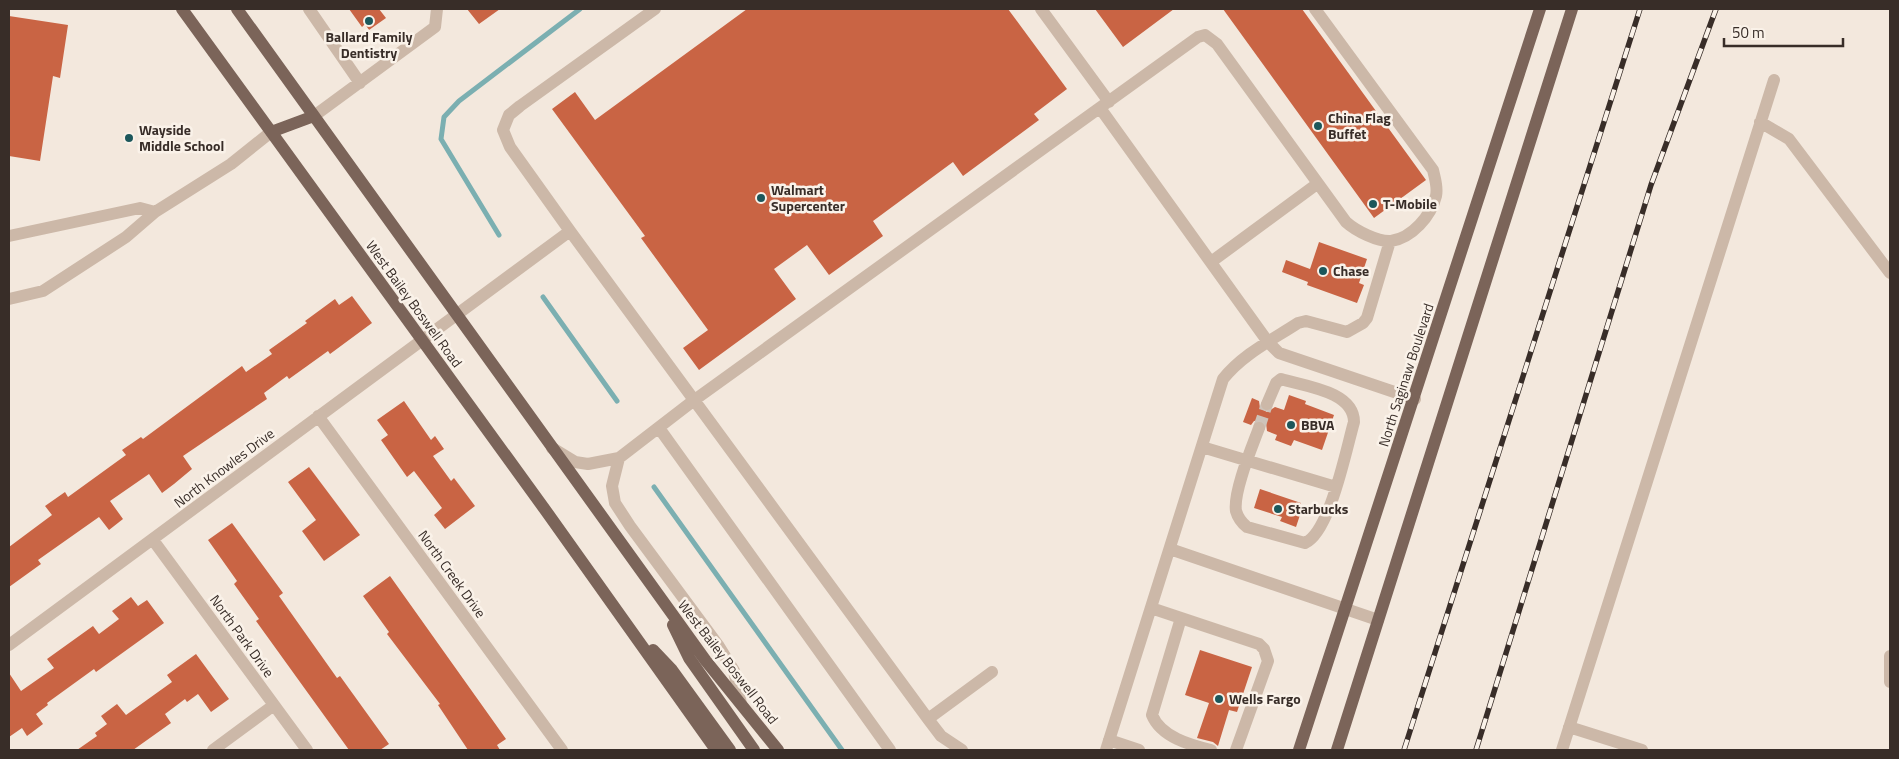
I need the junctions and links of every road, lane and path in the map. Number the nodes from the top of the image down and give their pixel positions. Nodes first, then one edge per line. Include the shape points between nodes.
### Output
1 (182, 9) edge
2 (237, 9) edge
3 (309, 9) edge
4 (437, 9) edge
5 (655, 9) edge
6 (1041, 9) edge
7 (1315, 9) edge
8 (1540, 9) edge
9 (1572, 9) edge
10 (1774, 80) dead end
11 (360, 83) junction
12 (1105, 105) junction
13 (314, 116) junction
14 (1760, 122) junction
15 (271, 132) junction
16 (1318, 184) junction
17 (155, 212) junction
18 (570, 231) junction
19 (9, 236) edge
20 (1390, 241) junction
21 (1211, 262) junction
22 (1890, 273) edge
23 (9, 299) edge
24 (456, 314) junction
25 (421, 340) junction
26 (1268, 342) junction
27 (1415, 399) junction
28 (693, 401) junction
29 (1267, 404) tunnel mouth
30 (318, 416) junction
31 (659, 428) junction
32 (1259, 428) tunnel mouth
33 (1202, 447) junction
34 (552, 448) junction
35 (619, 458) junction
36 (1247, 459) junction
37 (1336, 487) junction
38 (153, 540) junction
39 (1170, 549) junction
40 (656, 591) junction
41 (1151, 608) junction
42 (1345, 608) junction
43 (622, 618) junction
44 (1181, 618) junction
45 (1378, 620) junction
46 (9, 645) edge
47 (1890, 656) edge
48 (992, 672) dead end
49 (1890, 682) edge
50 (741, 704) junction
51 (274, 705) junction
52 (928, 719) junction
53 (1569, 727) junction
54 (1107, 745) edge
55 (213, 750) edge
56 (307, 750) edge
57 (562, 750) edge
58 (716, 750) edge
59 (730, 750) edge
60 (754, 750) edge
61 (778, 750) edge
62 (890, 750) edge
63 (962, 750) edge
64 (1140, 750) edge
65 (1211, 750) edge
66 (1236, 750) edge
67 (1299, 750) edge
68 (1337, 750) edge
69 (1562, 750) edge
70 (1642, 750) edge

1 - 15 main road, West Bailey Boswell Road
2 - 13 main road, West Bailey Boswell Road
3 - 11 street
4 - 11 street via 435,27
5 - 18 street via 509,115 503,130 510,147
6 - 12 street
7 - 20 street via 1433,170 1436,196 1423,221 1402,238
8 - 27 main road, North Saginaw Boulevard
9 - 45 main road
10 - 14 street
11 - 13 street
12 - 16 street via 1205,35 1217,44
12 - 21 street
12 - 28 street
13 - 15 main road
13 - 24 main road, West Bailey Boswell Road
14 - 22 street via 1790,139
14 - 53 street
15 - 17 street via 231,164
15 - 25 main road, West Bailey Boswell Road
16 - 20 street via 1356,232
16 - 21 street
17 - 19 street via 140,208
17 - 23 street via 126,237 43,291
18 - 24 street, North Knowles Drive
18 - 28 street
20 - 26 street via 1363,323 1347,332 1306,321
21 - 26 street
24 - 25 street, North Knowles Drive
24 - 34 main road, West Bailey Boswell Road
25 - 30 street, North Knowles Drive
25 - 43 main road, West Bailey Boswell Road
26 - 27 street via 1288,357
26 - 33 street via 1232,367 1224,379
27 - 42 main road, North Saginaw Boulevard
28 - 31 street
28 - 52 street
29 - 37 street via 1281,379 1341,398 1348,404 1354,422
30 - 38 street, North Knowles Drive
30 - 57 street, North Creek Drive
31 - 35 street
31 - 62 street
32 - 36 street
33 - 36 street
33 - 39 street
34 - 35 street via 575,462 588,464
34 - 40 main road, West Bailey Boswell Road
35 - 50 street via 612,486 615,503 718,645 734,671
36 - 37 street
36 - 37 street via 1236,502 1240,521 1247,528 1305,543 1312,540 1322,528
38 - 46 street, North Knowles Drive
38 - 51 street, North Park Drive
39 - 41 street
39 - 42 street
40 - 50 main road, West Bailey Boswell Road
40 - 60 main road, West Bailey Boswell Road via 689,658
41 - 44 street
41 - 54 street
42 - 45 street
42 - 67 main road, North Saginaw Boulevard
43 - 58 main road, West Bailey Boswell Road
43 - 59 main road, West Bailey Boswell Road via 672,670
44 - 65 street via 1152,715 1164,732 1193,746
44 - 66 street via 1259,644 1266,654 1268,661
45 - 68 main road
47 - 49 street
48 - 52 street
50 - 61 main road, West Bailey Boswell Road
51 - 55 street
51 - 56 street, North Park Drive
52 - 63 street via 941,736
53 - 69 street
53 - 70 street
54 - 64 street

